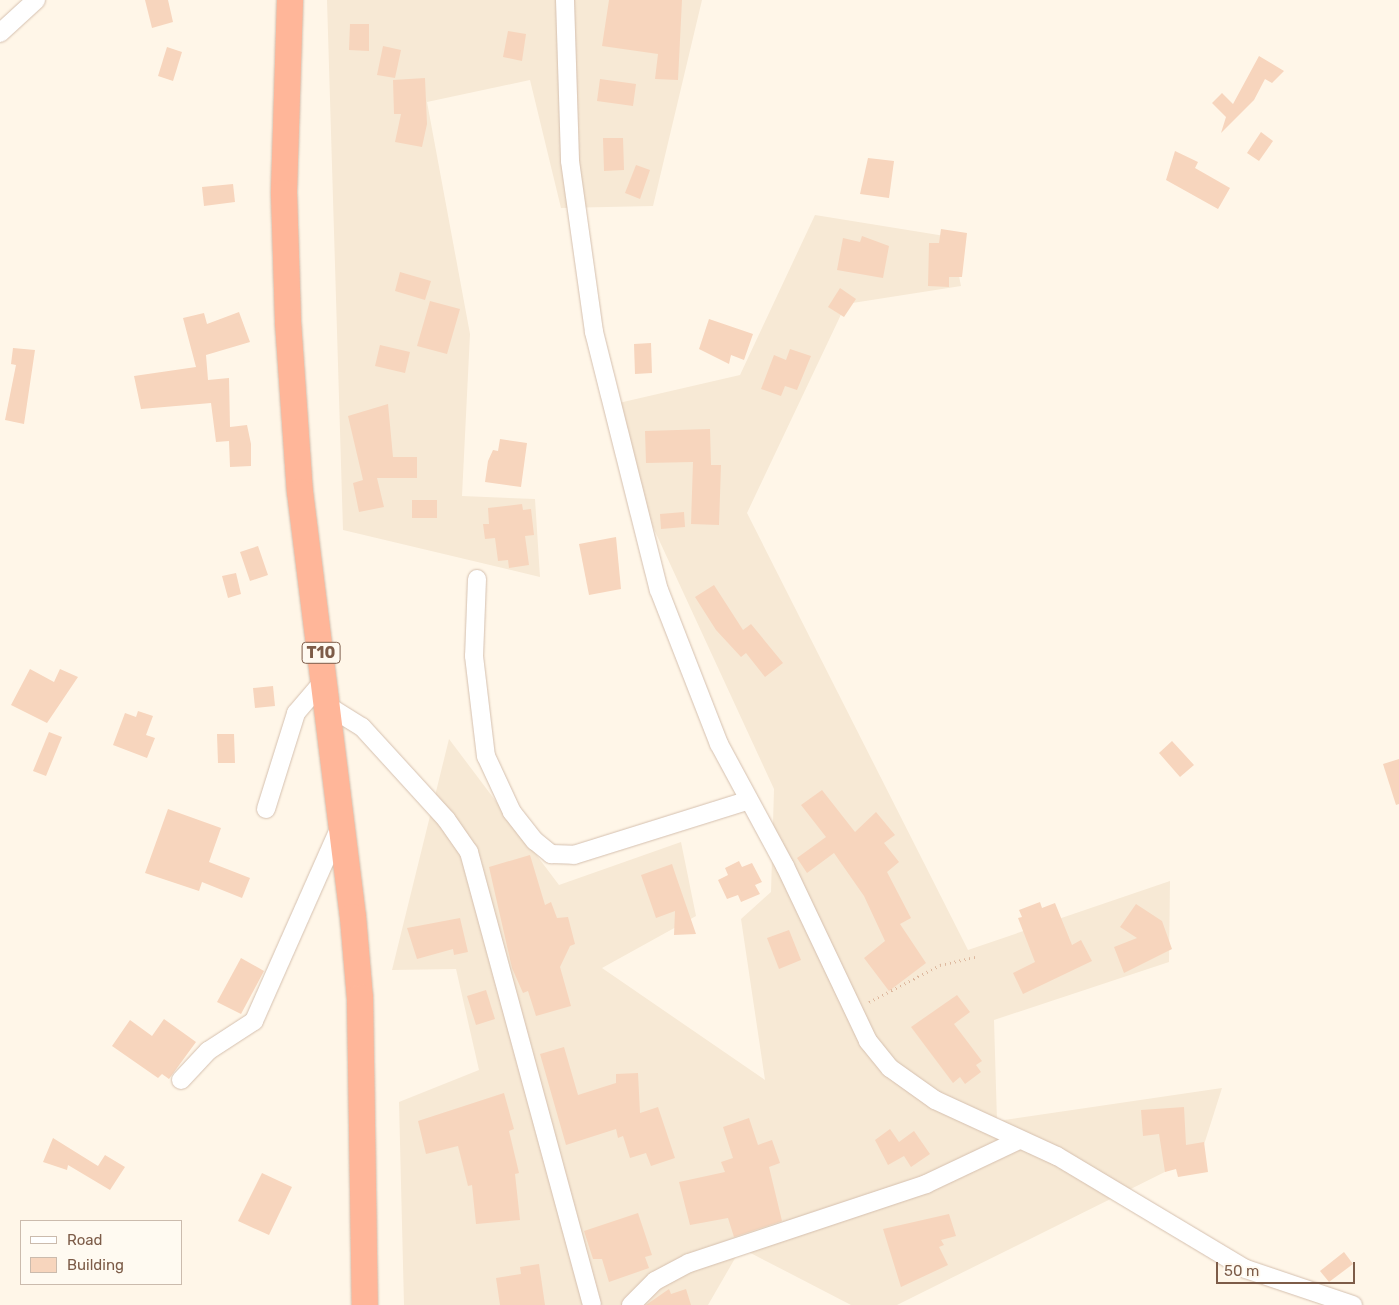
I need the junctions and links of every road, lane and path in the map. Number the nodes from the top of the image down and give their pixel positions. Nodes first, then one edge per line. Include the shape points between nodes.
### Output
1 (36, 0) edge
2 (290, 0) edge
3 (565, 0) edge
4 (0, 33) edge
5 (477, 579) dead end
6 (326, 679) junction
7 (328, 706) junction
8 (749, 800) junction
9 (266, 809) dead end
10 (343, 820) junction
11 (975, 957) dead end
12 (850, 1008) junction
13 (181, 1080) dead end
14 (1019, 1140) junction
15 (365, 1305) edge
16 (592, 1305) edge
17 (631, 1305) edge
18 (1352, 1305) edge

1 - 4 street
2 - 6 highway, T10 via 284,193 288,322 300,492
3 - 8 street via 570,161 598,355 672,632 719,744
5 - 8 street via 474,656 486,756 512,812 551,854 574,855
6 - 7 highway, T10
6 - 9 street via 296,713
7 - 10 highway, T10
7 - 16 street via 362,727 446,819 469,852
8 - 12 street via 785,866
10 - 13 street via 254,1021 208,1051
10 - 15 highway, T10 via 360,998
11 - 12 path via 940,965 886,996
12 - 14 street via 868,1041 910,1084
14 - 17 street via 926,1184 689,1263 655,1281
14 - 18 street via 1057,1156 1246,1269

